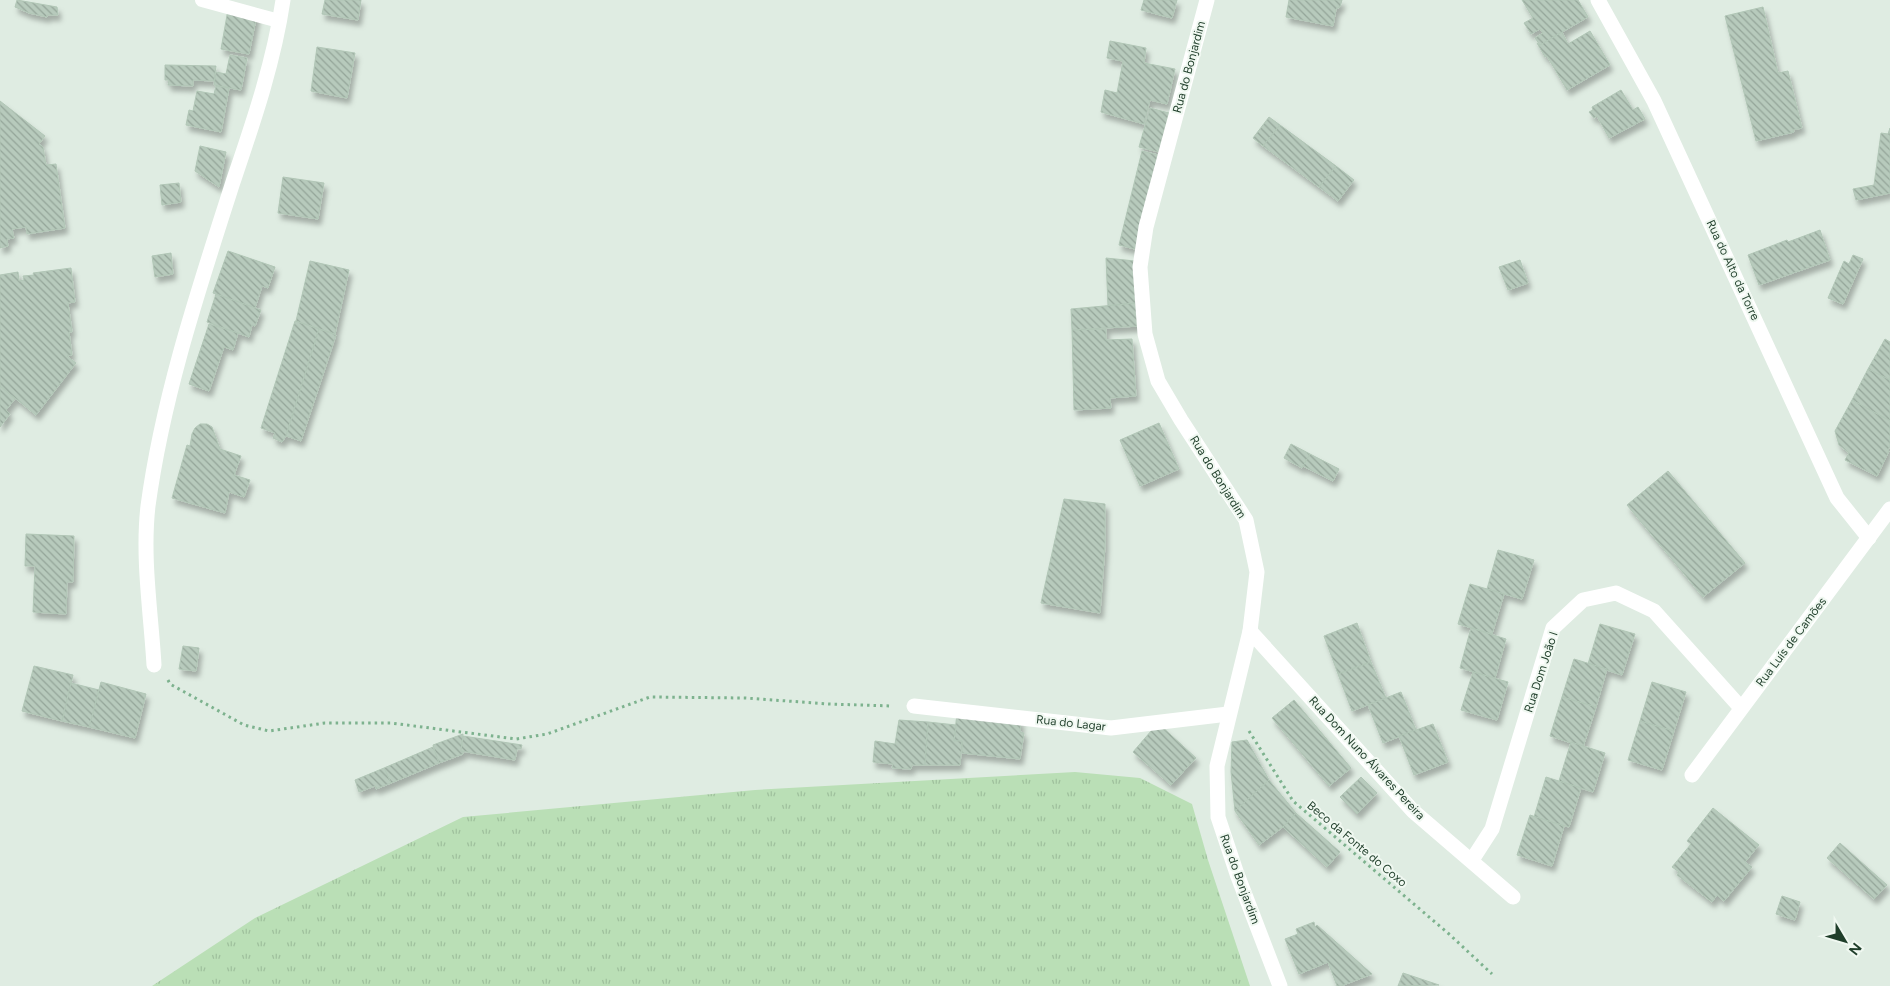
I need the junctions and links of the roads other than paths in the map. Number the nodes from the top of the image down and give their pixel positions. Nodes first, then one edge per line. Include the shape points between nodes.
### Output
1 (202, 0) edge
2 (283, 0) edge
3 (1206, 0) edge
4 (1598, 0) edge
5 (280, 20) junction
6 (1890, 509) edge
7 (1869, 538) junction
8 (1250, 631) junction
9 (154, 664) road end
10 (914, 706) road end
11 (1741, 708) junction
12 (1228, 714) junction
13 (1692, 775) dead end
14 (1472, 860) junction
15 (1513, 897) dead end
16 (1280, 986) edge

1 - 5 lane
2 - 5 street
3 - 8 street, Rua do Bonjardim via 1146,227 1140,266 1145,334 1158,380 1246,520 1257,572
4 - 7 street, Rua do Alto da Torre via 1654,101 1837,498
5 - 9 street via 265,82 188,321 160,436 148,507 146,547
6 - 7 street, Rua Luís de Camões
7 - 11 street, Rua Luís de Camões
8 - 12 street, Rua do Bonjardim
8 - 14 street, Rua Dom Nuno Álvares Pereira via 1414,811
10 - 12 street, Rua do Lagar via 1111,728
11 - 13 street, Rua Luís de Camões
11 - 14 street, Rua Dom João I via 1654,611 1616,593 1583,600 1553,628 1492,829
12 - 16 street, Rua do Bonjardim via 1217,766 1218,817
14 - 15 street, Rua Dom Nuno Álvares Pereira

